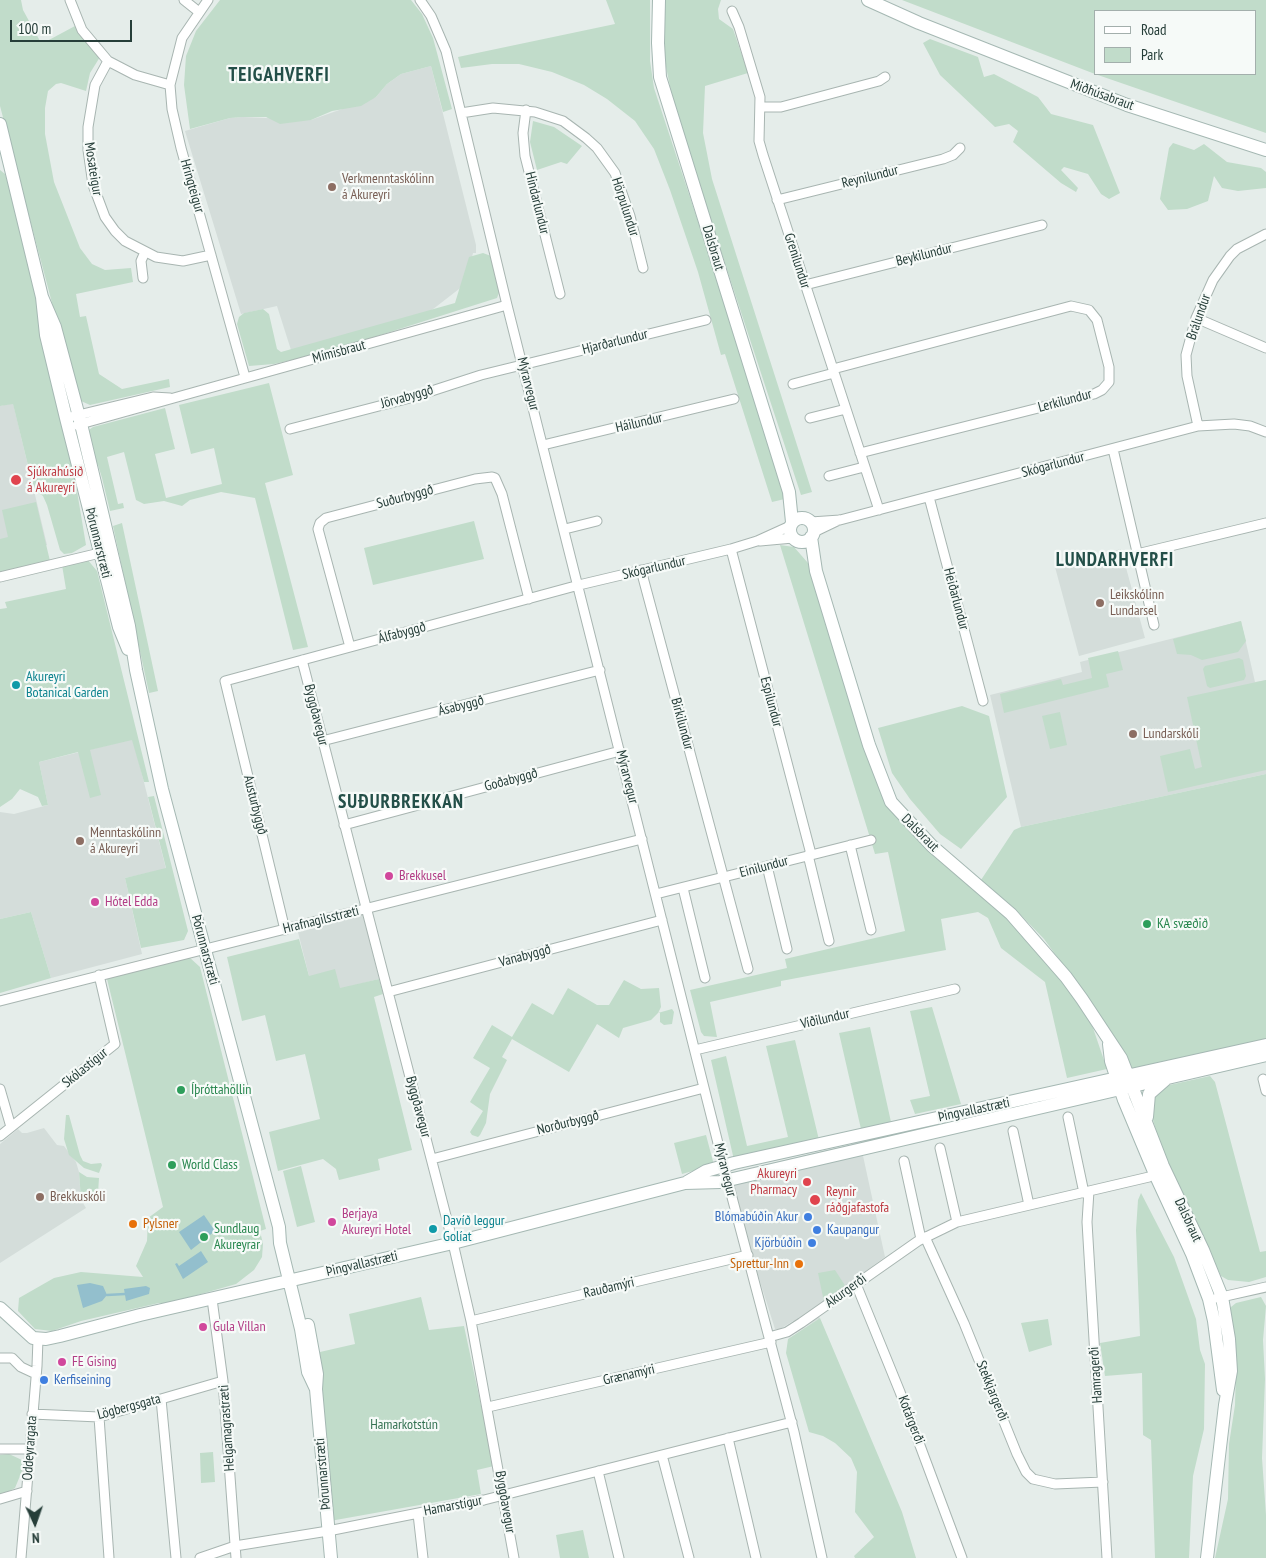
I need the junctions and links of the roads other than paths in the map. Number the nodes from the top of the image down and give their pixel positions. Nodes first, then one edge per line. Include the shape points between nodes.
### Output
1 (70, 0) edge
2 (184, 0) edge
3 (208, 0) edge
4 (420, 0) edge
5 (659, 0) edge
6 (868, 0) edge
7 (883, 0) edge
8 (732, 11) dead end
9 (199, 12) junction
10 (941, 30) junction
11 (108, 61) junction
12 (885, 76) dead end
13 (170, 85) junction
14 (760, 107) junction
15 (526, 110) junction
16 (461, 113) junction
17 (0, 124) edge
18 (960, 148) dead end
19 (1266, 150) edge
20 (4, 162) edge
21 (777, 200) junction
22 (1042, 225) dead end
23 (1266, 234) edge
24 (145, 252) junction
25 (211, 255) junction
26 (643, 268) dead end
27 (143, 278) dead end
28 (805, 285) junction
29 (560, 294) dead end
30 (508, 305) junction
31 (1196, 318) junction
32 (706, 320) dead end
33 (1266, 348) edge
34 (523, 364) junction
35 (833, 371) junction
36 (245, 377) junction
37 (793, 384) dead end
38 (734, 399) dead end
39 (846, 409) junction
40 (810, 418) dead end
41 (74, 421) junction
42 (1198, 426) junction
43 (290, 429) dead end
44 (1266, 432) edge
45 (543, 445) junction
46 (1113, 449) junction
47 (860, 453) junction
48 (864, 466) junction
49 (829, 476) dead end
50 (789, 492) junction
51 (929, 497) junction
52 (879, 510) junction
53 (597, 521) dead end
54 (1266, 522) edge
55 (810, 527) junction
56 (565, 529) junction
57 (793, 531) junction
58 (732, 549) junction
59 (106, 551) junction
60 (1137, 554) junction
61 (641, 570) junction
62 (816, 571) junction
63 (0, 576) edge
64 (579, 585) junction
65 (529, 599) junction
66 (1154, 625) dead end
67 (350, 647) junction
68 (302, 660) junction
69 (600, 670) junction
70 (225, 681) joint
71 (983, 701) dead end
72 (322, 741) junction
73 (620, 751) junction
74 (344, 825) junction
75 (642, 839) junction
76 (871, 840) dead end
77 (850, 845) junction
78 (809, 855) junction
79 (767, 866) junction
80 (723, 878) junction
81 (683, 888) junction
82 (656, 894) junction
83 (367, 909) junction
84 (662, 920) junction
85 (285, 930) junction
86 (871, 930) dead end
87 (829, 941) dead end
88 (204, 949) junction
89 (787, 949) dead end
90 (748, 969) dead end
91 (99, 975) junction
92 (705, 978) dead end
93 (955, 989) dead end
94 (388, 992) junction
95 (0, 1001) edge
96 (1266, 1045) edge
97 (695, 1050) junction
98 (1266, 1055) edge
99 (1171, 1076) junction
100 (1263, 1079) dead end
101 (1124, 1083) junction
102 (704, 1088) junction
103 (0, 1089) edge
104 (1266, 1091) edge
105 (1068, 1117) dead end
106 (11, 1127) junction
107 (1013, 1131) dead end
108 (1149, 1132) junction
109 (0, 1136) edge
110 (940, 1148) dead end
111 (432, 1159) junction
112 (904, 1161) dead end
113 (724, 1166) junction
114 (1160, 1172) junction
115 (727, 1180) junction
116 (685, 1183) junction
117 (1086, 1192) junction
118 (1029, 1205) junction
119 (957, 1222) junction
120 (923, 1238) junction
121 (453, 1243) junction
122 (748, 1256) junction
123 (294, 1280) junction
124 (856, 1284) junction
125 (1266, 1289) edge
126 (1215, 1298) junction
127 (212, 1299) junction
128 (0, 1308) edge
129 (471, 1321) junction
130 (38, 1338) junction
131 (770, 1340) junction
132 (0, 1358) edge
133 (36, 1374) junction
134 (224, 1381) junction
135 (161, 1399) junction
136 (488, 1407) junction
137 (32, 1414) junction
138 (99, 1417) junction
139 (792, 1422) junction
140 (728, 1438) junction
141 (0, 1448) edge
142 (29, 1449) junction
143 (662, 1455) junction
144 (598, 1471) junction
145 (1103, 1482) junction
146 (27, 1491) junction
147 (504, 1495) junction
148 (0, 1498) edge
149 (418, 1514) junction
150 (328, 1531) junction
151 (235, 1546) junction
152 (21, 1558) edge
153 (109, 1558) edge
154 (176, 1558) edge
155 (200, 1558) edge
156 (236, 1558) edge
157 (331, 1558) edge
158 (423, 1558) edge
159 (514, 1558) edge
160 (619, 1558) edge
161 (689, 1558) edge
162 (756, 1558) edge
163 (822, 1558) edge
164 (962, 1558) edge
165 (1107, 1558) edge
166 (1208, 1558) edge

1 - 11 street via 82,30
2 - 9 street
3 - 9 street, Hringteigur
4 - 16 street, Mýrarvegur via 444,44
5 - 50 street, Dalsbraut via 660,77
6 - 10 street, Miðhúsabraut
7 - 10 street, Miðhúsabraut
8 - 14 street, Grenilundur via 758,88
9 - 13 street, Hringteigur via 182,38
10 - 19 street, Miðhúsabraut via 1127,105
11 - 13 street via 135,76
11 - 24 street, Mosateigur via 95,85 88,127 93,185 98,203 114,231
12 - 14 street via 879,81 794,104
13 - 25 street, Hringteigur via 181,148
14 - 21 street, Grenilundur via 759,140
15 - 16 street, Hörpulundur via 492,108
15 - 26 street, Hörpulundur via 563,122 586,138 607,161 615,172 626,202
15 - 29 street, Hindarlundur via 523,133 526,156
16 - 30 street, Mýrarvegur
17 - 20 street, Þórunnarstræti
18 - 21 street, Reynilundur via 943,160
20 - 41 street, Þórunnarstræti via 42,297 46,335
21 - 28 street, Grenilundur
22 - 28 street, Beykilundur
23 - 31 street, Brálundur via 1230,256 1213,280
24 - 25 street, Mosateigur via 183,261
24 - 27 street via 141,262
25 - 36 street, Hringteigur
28 - 35 street, Grenilundur
30 - 34 street, Mýrarvegur
30 - 36 street, Mímisbraut
31 - 33 street
31 - 42 street, Brálundur via 1186,355 1186,369
32 - 34 street, Hjarðarlundur
34 - 43 street, Jörvabyggð
34 - 45 street, Mýrarvegur
35 - 37 street, Lerkilundur
35 - 39 street, Grenilundur
35 - 47 street, Lerkilundur via 1071,306 1089,310 1097,320 1110,367 1109,382 1102,390
36 - 41 street, Mímisbraut via 170,398 153,397
38 - 45 street, Háilundur
39 - 40 street
39 - 47 street, Grenilundur
41 - 59 street, Þórunnarstræti
42 - 44 street, Skógarlundur via 1234,424
42 - 46 street, Skógarlundur
45 - 56 street, Mýrarvegur
46 - 51 street, Skógarlundur
46 - 60 street
47 - 48 street, Grenilundur
48 - 49 street
48 - 52 street, Grenilundur
50 - 55 street, Dalsbraut
50 - 57 street, Dalsbraut
51 - 52 street, Skógarlundur
51 - 71 street, Heiðarlundur
52 - 55 street, Skógarlundur
53 - 56 street
54 - 60 street
55 - 57 street via 798,518
55 - 57 street via 802,542
55 - 62 street, Dalsbraut
56 - 64 street, Mýrarvegur
57 - 58 street, Skógarlundur
57 - 62 street, Dalsbraut
58 - 61 street, Skógarlundur
58 - 78 street, Espilundur
59 - 63 street
59 - 88 street, Þórunnarstræti via 129,626 162,789
60 - 66 street
61 - 64 street, Skógarlundur
61 - 80 street, Birkilundur
62 - 101 street, Dalsbraut via 869,746 891,802 932,846 989,894 1039,945 1082,999 1120,1058
64 - 65 street, Álfabyggð
64 - 69 street, Mýrarvegur
65 - 67 street, Álfabyggð
65 - 67 street, Suðurbyggð via 495,478 475,479 326,518 318,528
67 - 68 street, Álfabyggð
68 - 70 street, Álfabyggð
68 - 72 street, Byggðavegur
69 - 72 street, Ásabyggð
69 - 73 street, Mýrarvegur
70 - 85 street, Austurbyggð
72 - 74 street, Byggðavegur
73 - 74 street, Goðabyggð
73 - 75 street, Mýrarvegur
74 - 83 street, Byggðavegur
75 - 82 street, Mýrarvegur
75 - 83 street, Hrafnagilsstræti
76 - 77 street, Einilundur
77 - 78 street, Einilundur
77 - 86 street
78 - 79 street, Einilundur
78 - 87 street, Espilundur
79 - 80 street, Einilundur
79 - 89 street
80 - 81 street, Einilundur
80 - 90 street, Birkilundur
81 - 82 street, Einilundur
81 - 92 street
82 - 84 street, Mýrarvegur
83 - 85 street, Hrafnagilsstræti
83 - 94 street, Byggðavegur
84 - 94 street, Vanabyggð
84 - 97 street, Mýrarvegur
85 - 88 street, Hrafnagilsstræti
88 - 91 street, Hrafnagilsstræti
88 - 123 street, Þórunnarstræti via 280,1227 280,1243
91 - 95 street, Hrafnagilsstræti
91 - 106 street, Skólastígur via 115,1044
93 - 97 street, Víðilundur
94 - 111 street, Byggðavegur
96 - 101 street, Þingvallastræti
97 - 102 street, Mýrarvegur
98 - 99 street, Þingvallastræti
99 - 101 street, Þingvallastræti
99 - 108 street via 1149,1094 1146,1113
100 - 104 street
101 - 108 street, Dalsbraut
101 - 113 street, Þingvallastræti via 832,1141
101 - 114 street, Dalsbraut
101 - 115 street, Þingvallastræti
102 - 111 street, Norðurbyggð
102 - 113 street, Mýrarvegur
103 - 106 street
105 - 117 street
106 - 109 street, Skólastígur
107 - 118 street
108 - 114 street, Dalsbraut
110 - 119 street
111 - 121 street, Byggðavegur
112 - 120 street
113 - 115 street, Mýrarvegur
113 - 116 street, Þingvallastræti via 706,1171
114 - 117 street, Akurgerði
114 - 126 street, Dalsbraut via 1203,1250
115 - 116 street, Þingvallastræti
115 - 122 street, Mýrarvegur
116 - 121 street, Þingvallastræti
117 - 118 street, Akurgerði
117 - 145 street, Hamragerði
118 - 119 street, Akurgerði
119 - 120 street, Akurgerði
120 - 124 street, Akurgerði
120 - 145 street, Stekkjargerði via 964,1323 1026,1472 1033,1479 1055,1484
121 - 123 street, Þingvallastræti
121 - 129 street, Byggðavegur
122 - 129 street, Rauðamýri
122 - 131 street, Mýrarvegur
123 - 127 street, Þingvallastræti
123 - 150 street, Þórunnarstræti via 308,1372 316,1389
124 - 131 street, Akurgerði via 794,1328
124 - 164 street, Kotárgerði
125 - 126 street
126 - 166 street, Dalsbraut via 1229,1339 1231,1371
127 - 130 street, Þingvallastræti via 60,1336
127 - 134 street, Helgamagrastræti
128 - 130 street via 26,1332
129 - 136 street, Byggðavegur
130 - 133 street, Oddeyrargata
131 - 136 street, Grænamýri
131 - 139 street, Mýrarvegur
132 - 133 street via 12,1358
133 - 137 street, Oddeyrargata
134 - 135 street, Lögbergsgata
134 - 151 street, Helgamagrastræti
135 - 138 street, Lögbergsgata
135 - 154 street
136 - 147 street, Byggðavegur
137 - 138 street, Lögbergsgata
137 - 142 street, Oddeyrargata
138 - 153 street
139 - 140 street, Hamarstígur
139 - 163 street, Mýrarvegur
140 - 143 street, Hamarstígur
140 - 162 street
141 - 142 street
142 - 146 street, Oddeyrargata
143 - 144 street, Hamarstígur
143 - 161 street
144 - 147 street, Hamarstígur
144 - 160 street
145 - 165 street, Hamragerði
146 - 148 street
146 - 152 street, Oddeyrargata
147 - 149 street, Hamarstígur
147 - 159 street, Byggðavegur
149 - 150 street, Hamarstígur
149 - 158 street
150 - 151 street, Hamarstígur
150 - 157 street, Þórunnarstræti
151 - 155 street, Hamarstígur
151 - 156 street, Helgamagrastræti

